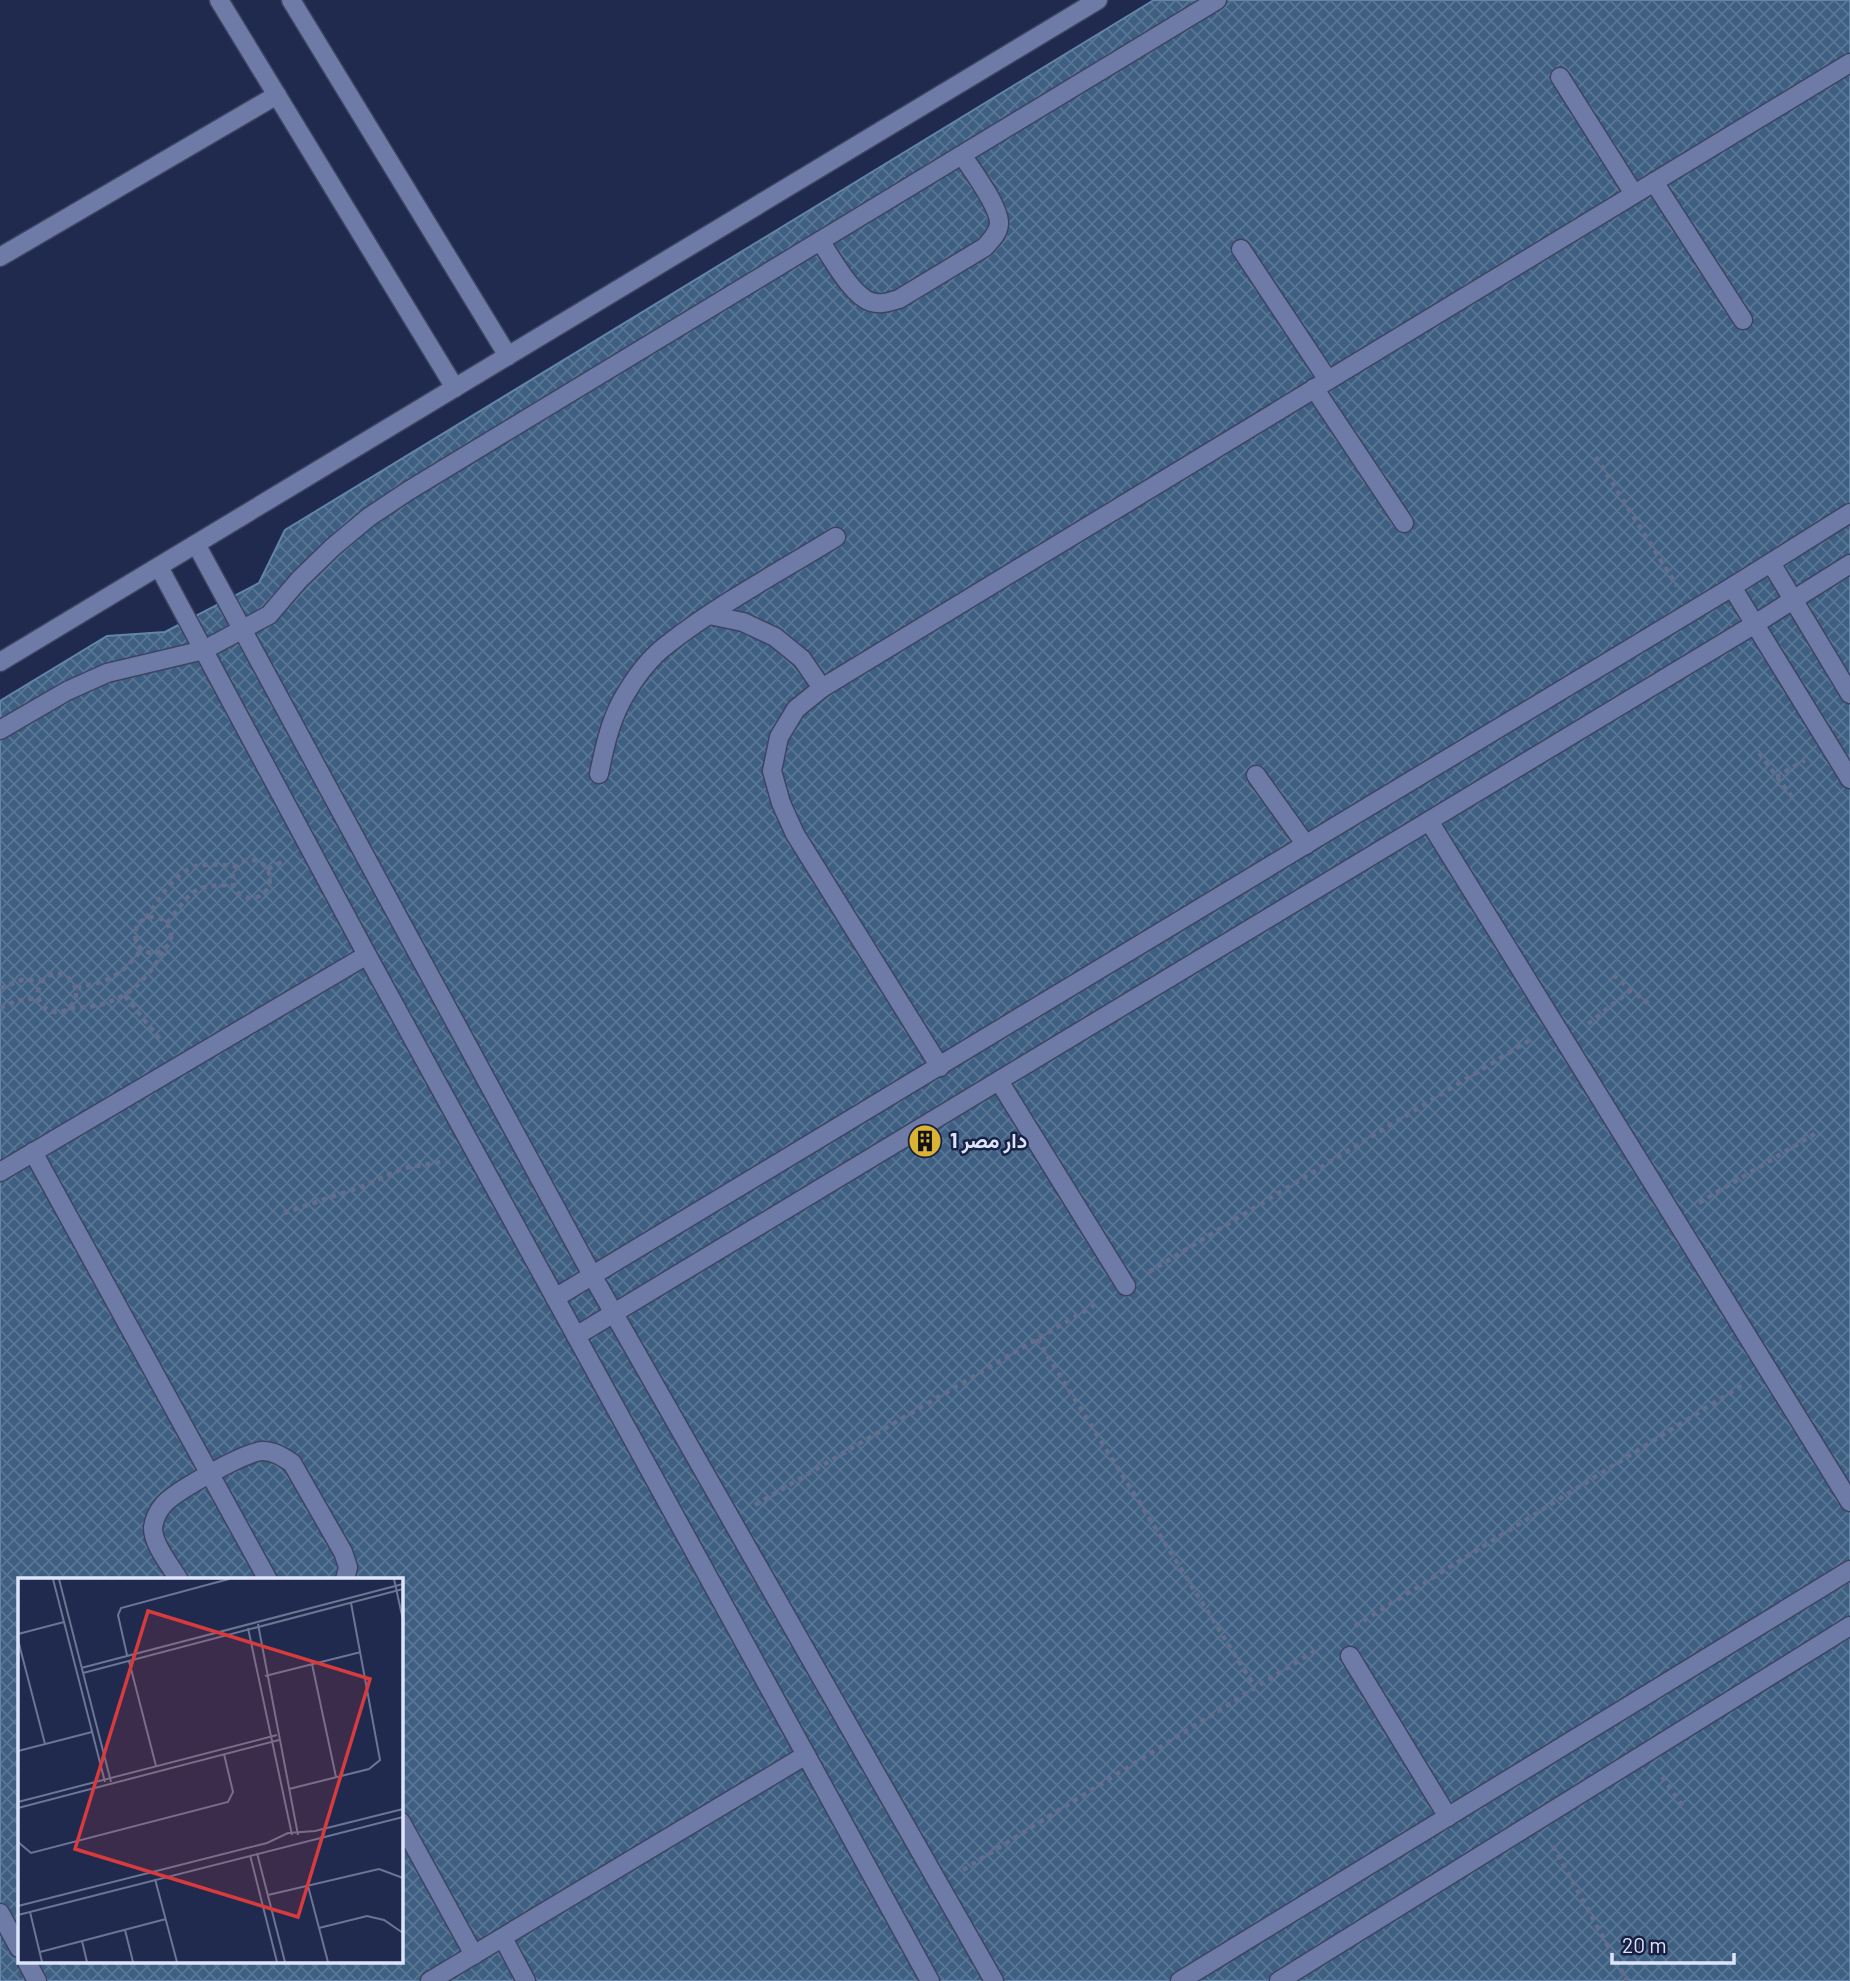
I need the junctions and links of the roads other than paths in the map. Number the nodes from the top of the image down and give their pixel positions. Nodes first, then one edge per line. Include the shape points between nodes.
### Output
1 (219, 0) edge
2 (291, 0) edge
3 (1098, 0) edge
4 (1217, 0) edge
5 (1850, 63) edge
6 (1559, 77) dead end
7 (277, 95) junction
8 (962, 155) junction
9 (1654, 182) junction
10 (1634, 194) junction
11 (820, 241) junction
12 (1241, 249) dead end
13 (0, 257) edge
14 (1743, 320) dead end
15 (508, 356) junction
16 (1321, 384) junction
17 (455, 388) junction
18 (1850, 513) edge
19 (1404, 523) dead end
20 (836, 537) dead end
21 (196, 544) junction
22 (1771, 563) junction
23 (1850, 564) edge
24 (159, 566) junction
25 (1732, 587) junction
26 (1793, 600) junction
27 (709, 615) junction
28 (1755, 624) junction
29 (243, 630) junction
30 (204, 650) junction
31 (0, 662) edge
32 (822, 688) junction
33 (1850, 694) edge
34 (0, 730) edge
35 (600, 775) dead end
36 (1256, 775) dead end
37 (1850, 779) edge
38 (1429, 821) junction
39 (1306, 845) junction
40 (367, 955) junction
41 (940, 1067) junction
42 (999, 1081) junction
43 (33, 1152) junction
44 (0, 1172) edge
45 (592, 1275) junction
46 (1126, 1286) dead end
47 (555, 1298) junction
48 (614, 1313) junction
49 (576, 1336) junction
50 (210, 1474) junction
51 (1850, 1502) edge
52 (1850, 1570) edge
53 (179, 1578) edge
54 (267, 1578) edge
55 (345, 1578) edge
56 (1850, 1626) edge
57 (1350, 1656) dead end
58 (806, 1755) junction
59 (1447, 1817) junction
60 (402, 1824) edge
61 (0, 1913) edge
62 (503, 1938) junction
63 (18, 1946) edge
64 (474, 1955) junction
65 (28, 1964) edge
66 (37, 1981) edge
67 (430, 1981) edge
68 (526, 1981) edge
69 (930, 1981) edge
70 (994, 1981) edge
71 (1180, 1981) edge
72 (1279, 1981) edge

1 - 7 street
2 - 15 street
3 - 15 street
4 - 8 street
5 - 9 street
6 - 10 street
7 - 13 street
7 - 17 street
8 - 11 street
8 - 11 street via 997,211 999,225 985,247 884,304 857,294
9 - 10 street
9 - 14 street
10 - 16 street
11 - 29 street via 369,517 269,615
12 - 16 street
15 - 17 street
16 - 19 street
16 - 32 street
17 - 21 street
18 - 22 street
20 - 27 street
21 - 24 street
21 - 29 street
22 - 25 street
22 - 26 street
23 - 26 street
24 - 30 street
24 - 31 street
25 - 28 street
25 - 39 street
26 - 28 street
26 - 33 street
27 - 32 street via 743,622 775,637 802,659
27 - 35 street via 666,645 641,672 620,704
28 - 37 street
28 - 38 street
29 - 30 street
29 - 45 street
30 - 34 street via 107,673
30 - 40 street
32 - 41 street via 796,709 779,737 772,771 781,803 795,834
36 - 39 street
38 - 42 street
38 - 51 street
39 - 41 street
40 - 43 street
40 - 47 street
41 - 45 street
42 - 46 street
42 - 48 street
43 - 44 street
43 - 50 street
45 - 47 street
45 - 48 street
47 - 49 street
48 - 49 street
48 - 70 street
49 - 58 street
50 - 53 street via 166,1502 156,1514 153,1530
50 - 54 street
50 - 55 street via 251,1452 266,1451 292,1463 343,1552 348,1567
52 - 59 street
56 - 72 street
57 - 59 street
58 - 62 street
58 - 69 street
59 - 71 street
60 - 64 street
61 - 63 street
62 - 64 street
62 - 68 street
64 - 67 street
65 - 66 street

